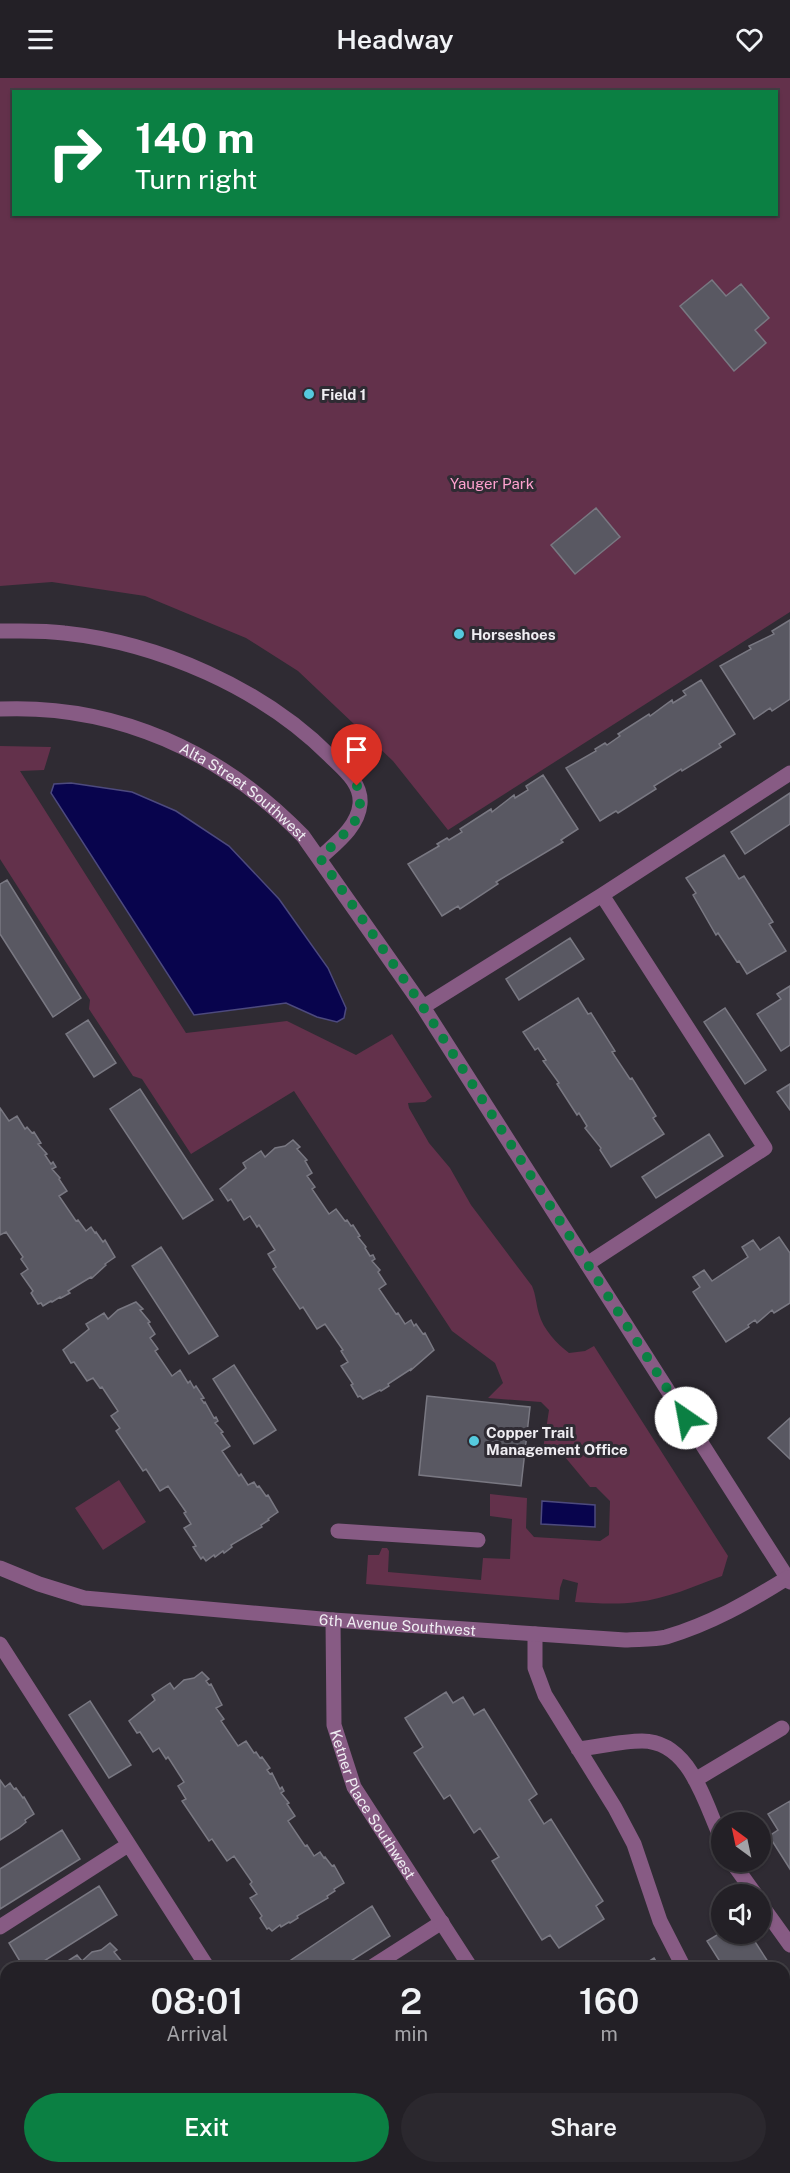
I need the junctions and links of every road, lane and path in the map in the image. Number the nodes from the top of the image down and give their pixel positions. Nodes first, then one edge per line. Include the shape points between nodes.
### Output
1 (0, 631) edge
2 (0, 709) edge
3 (790, 773) edge
4 (320, 858) junction
5 (602, 895) junction
6 (423, 1007) junction
7 (587, 1264) junction
8 (338, 1531) dead end
9 (478, 1540) dead end
10 (0, 1568) edge
11 (789, 1579) edge
12 (333, 1620) junction
13 (536, 1634) junction
14 (0, 1644) edge
15 (782, 1728) dead end
16 (578, 1749) junction
17 (695, 1780) junction
18 (711, 1816) edge
19 (128, 1845) junction
20 (771, 1918) edge
21 (442, 1922) junction
22 (0, 1927) edge
23 (790, 1945) edge
24 (204, 1962) edge
25 (379, 1962) edge
26 (467, 1962) edge
27 (681, 1962) edge

1 - 4 street via 64,633 156,654 230,682 296,724 357,786 360,804 354,824
2 - 4 street, Alta Street Southwest via 35,708 80,714 124,724 195,752 231,774 286,818
3 - 5 street
4 - 6 street, Alta Street Southwest
5 - 6 street
5 - 7 street via 765,1148
6 - 7 street, Alta Street Southwest
7 - 11 street, Alta Street Southwest
8 - 9 street
10 - 12 street, 6th Avenue Southwest via 84,1598
11 - 13 street, 6th Avenue Southwest via 746,1604 664,1638 625,1640
12 - 13 street, 6th Avenue Southwest
12 - 21 street, Ketner Place Southwest via 334,1725 354,1787
13 - 16 street via 535,1668 545,1695
14 - 19 street
15 - 17 street
16 - 17 street via 643,1741 664,1746 682,1760
16 - 27 street via 634,1844 660,1921
17 - 18 street
19 - 22 street
19 - 24 street
20 - 23 street
21 - 25 street
21 - 26 street, Ketner Place Southwest

